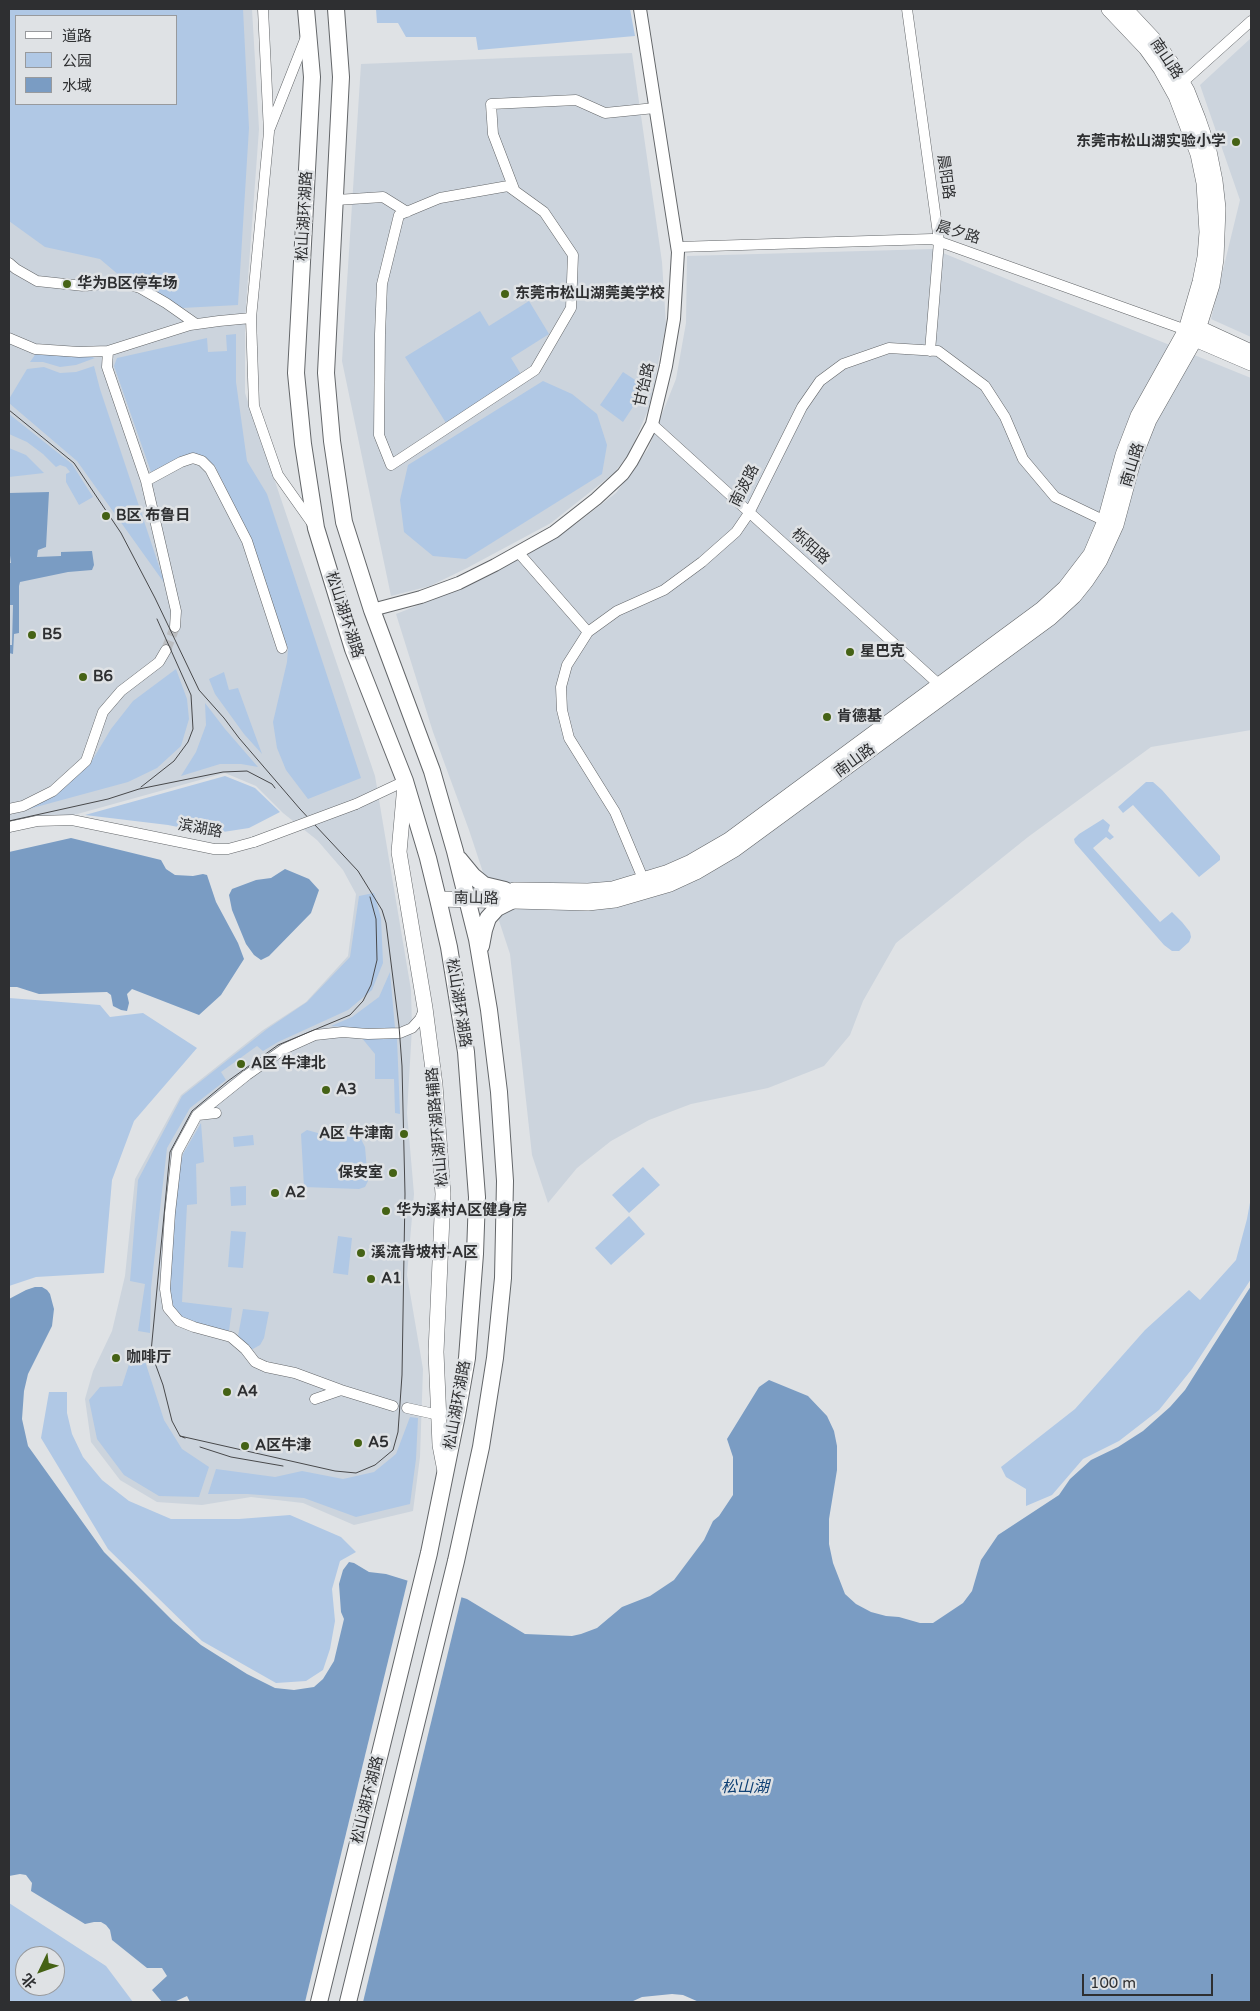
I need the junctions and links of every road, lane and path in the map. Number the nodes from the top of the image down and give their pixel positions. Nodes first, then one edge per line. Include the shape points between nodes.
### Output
1 (263, 9) edge
2 (306, 9) edge
3 (336, 9) edge
4 (640, 9) edge
5 (907, 9) edge
6 (1109, 9) edge
7 (1125, 9) edge
8 (1251, 22) edge
9 (308, 31) junction
10 (1177, 86) junction
11 (655, 108) junction
12 (268, 132) junction
13 (514, 189) junction
14 (336, 200) junction
15 (407, 212) junction
16 (939, 241) junction
17 (678, 247) junction
18 (9, 263) edge
19 (251, 318) junction
20 (196, 324) junction
21 (1193, 332) junction
22 (9, 338) edge
23 (930, 350) junction
24 (108, 351) junction
25 (1251, 352) edge
26 (1251, 363) edge
27 (652, 424) junction
28 (146, 481) junction
29 (749, 513) junction
30 (1105, 521) junction
31 (316, 528) junction
32 (518, 552) junction
33 (372, 610) junction
34 (175, 627) tunnel mouth
35 (588, 632) junction
36 (282, 648) dead end
37 (166, 650) tunnel mouth
38 (944, 689) junction
39 (405, 781) junction
40 (9, 808) edge
41 (9, 827) edge
42 (455, 852) junction
43 (644, 881) junction
44 (466, 895) junction
45 (509, 895) junction
46 (438, 898) junction
47 (480, 958) junction
48 (425, 1008) junction
49 (216, 1114) dead end
50 (197, 1115) junction
51 (341, 1390) junction
52 (314, 1399) dead end
53 (393, 1406) dead end
54 (407, 1408) dead end
55 (439, 1415) junction
56 (446, 1476) junction
57 (319, 2002) edge
58 (348, 2002) edge

1 - 12 street
2 - 9 main road, 松山湖环湖路
3 - 14 main road, 松山湖环湖路 via 341,77
4 - 11 street, 甘饴路
5 - 16 street, 晨阳路
6 - 10 main road, 南山路
7 - 10 main road, 南山路 via 1171,62
8 - 10 street
9 - 12 street
9 - 31 main road, 松山湖环湖路 via 312,77 296,373
10 - 21 main road, 南山路 via 1198,154 1207,209 1205,257
11 - 13 street via 605,113 576,100 491,104 492,134
11 - 17 street, 甘饴路
12 - 19 street
13 - 15 street via 508,186 440,198
13 - 15 street via 544,212 573,255 571,308 534,370 391,465 379,434 382,284 399,216
14 - 15 street via 383,197
14 - 33 main road, 松山湖环湖路 via 326,373 344,522
16 - 17 street, 晨夕路 via 932,238
16 - 21 street, 晨夕路
16 - 23 street, 晨阳路
17 - 27 street, 甘饴路 via 674,319
18 - 20 street via 37,281 84,286 121,282 140,288
19 - 20 street
19 - 31 street via 254,406 278,475
20 - 24 street
21 - 25 main road
21 - 26 main road
21 - 30 main road, 南山路 via 1138,416 1123,455
21 - 38 main road, 南山路 via 1149,420 1134,458 1116,525 1086,581 1050,618
22 - 24 street via 34,349
23 - 29 street, 南波路 via 889,348 843,364 820,381 802,407
23 - 30 street, 南波路 via 938,351 985,386 1005,417 1023,459 1055,497
24 - 28 street via 107,367
27 - 29 street, 栎阳路
27 - 32 street, 甘饴路 via 632,461 612,485 554,532
28 - 34 street via 176,611
28 - 36 street via 193,458 210,469 247,541
29 - 35 street, 南波路 via 736,532 702,562 664,590 617,611
29 - 38 street, 栎阳路
30 - 38 main road, 南山路 via 1091,554 1065,588
31 - 39 main road, 松山湖环湖路 via 353,649
32 - 33 street, 甘饴路 via 459,582
32 - 35 street
33 - 42 main road, 松山湖环湖路 via 429,763
35 - 43 street, 南波路 via 567,665 561,687 562,710 569,738 615,812
37 - 40 street via 159,662 110,699 86,761 53,791 23,806
38 - 43 main road, 南山路 via 729,840 691,862
38 - 45 main road, 南山路 via 735,850 696,872 670,884 614,900 588,902
39 - 41 street, 滨湖路, bridge via 356,804 228,849 214,849 72,820 36,821
39 - 46 main road, 松山湖环湖路
39 - 48 main road, 松山湖环湖路辅路 via 399,852
42 - 44 main road, 松山湖环湖路
42 - 45 main road via 478,881
43 - 45 main road, 南山路 via 612,889
44 - 45 main road, 南山路
44 - 46 main road, 南山路
44 - 47 main road, 松山湖环湖路
45 - 47 main road via 488,918
46 - 56 main road, 松山湖环湖路 via 462,1024 476,1197 467,1358
47 - 58 main road, 松山湖环湖路 via 499,1092 505,1182 502,1278 489,1394 456,1561
48 - 50 street via 412,1028 400,1033 315,1035 284,1049
48 - 55 main road, 松山湖环湖路辅路 via 437,1103 443,1194 436,1330
49 - 50 street
50 - 51 street via 177,1152 174,1171 165,1289 168,1308 179,1321 231,1336 255,1362 295,1372
51 - 52 street
51 - 53 street
54 - 55 street
55 - 56 main road, 松山湖环湖路辅路
56 - 57 main road, 松山湖环湖路

